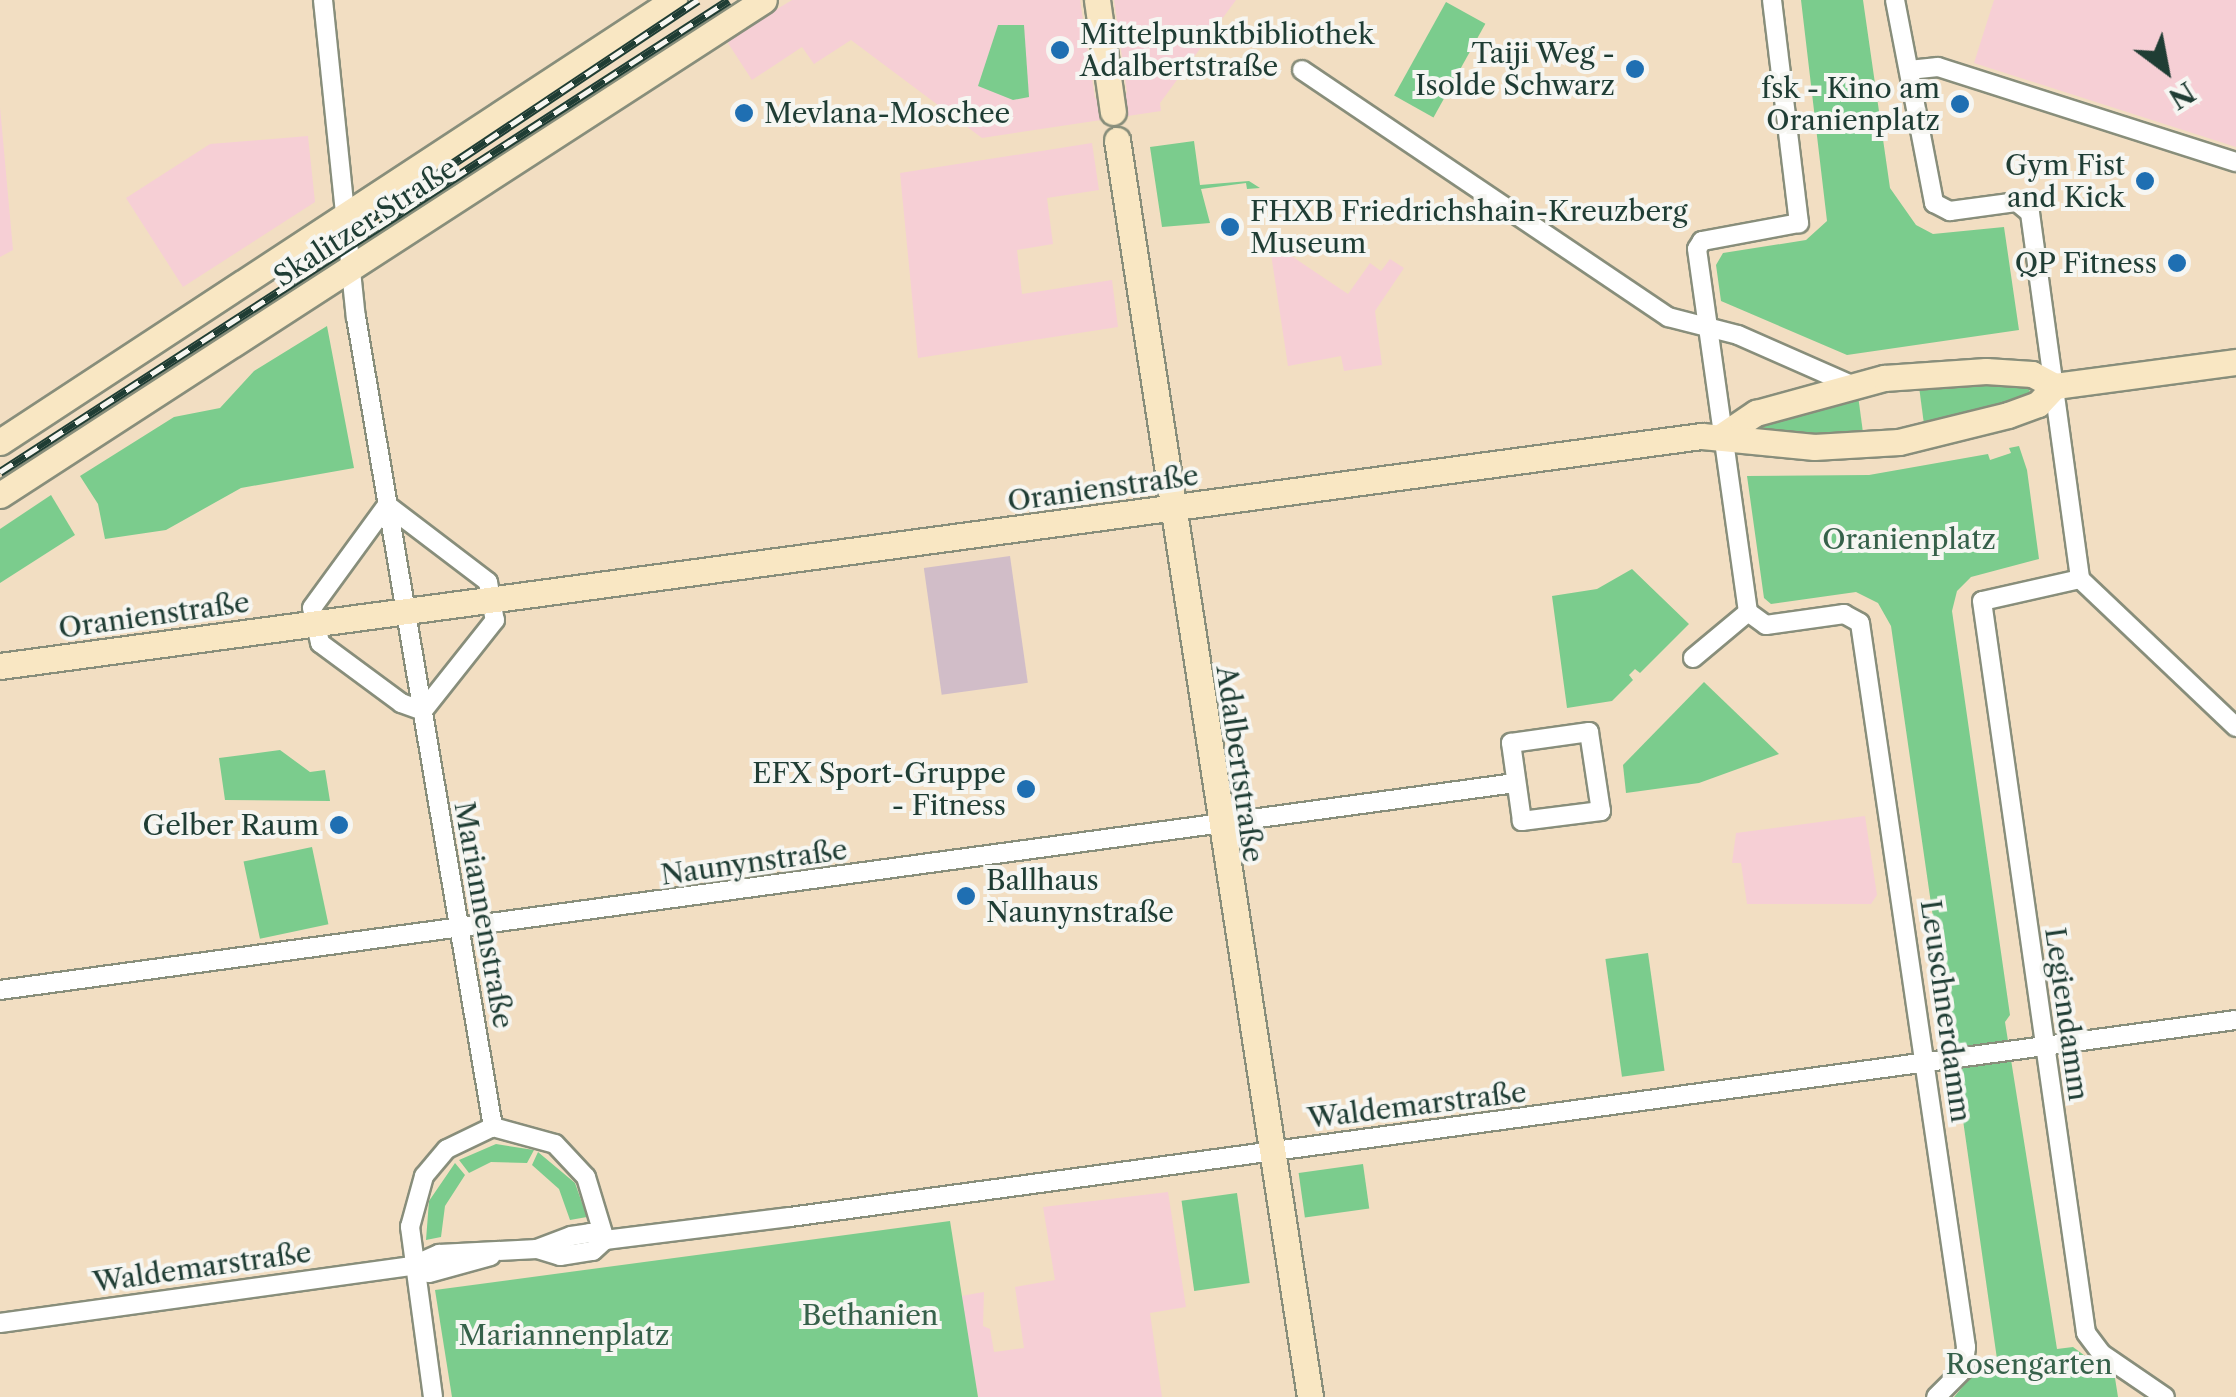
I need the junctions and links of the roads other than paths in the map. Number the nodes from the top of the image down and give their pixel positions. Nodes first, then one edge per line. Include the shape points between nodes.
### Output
1 (323, 0) edge
2 (674, 0) edge
3 (764, 0) edge
4 (1097, 0) edge
5 (1772, 0) edge
6 (1895, 0) edge
7 (1302, 70) dead end
8 (1909, 70) junction
9 (1113, 112) dead end
10 (1117, 140) dead end
11 (2236, 162) edge
12 (343, 218) junction
13 (349, 268) junction
14 (1709, 328) junction
15 (2236, 362) edge
16 (1849, 384) junction
17 (2055, 386) junction
18 (1723, 435) junction
19 (0, 442) edge
20 (0, 496) edge
21 (387, 505) junction
22 (1172, 508) junction
23 (2080, 579) junction
24 (492, 600) junction
25 (406, 612) junction
26 (1748, 612) junction
27 (316, 624) junction
28 (1693, 658) dead end
29 (0, 666) edge
30 (422, 711) junction
31 (2236, 728) edge
32 (1516, 783) junction
33 (1218, 828) junction
34 (459, 932) junction
35 (0, 990) edge
36 (2236, 1020) edge
37 (2044, 1046) junction
38 (1928, 1065) junction
39 (493, 1127) junction
40 (1270, 1152) junction
41 (605, 1240) junction
42 (412, 1266) junction
43 (0, 1324) edge
44 (434, 1397) edge
45 (1310, 1397) edge
46 (1936, 1397) edge
47 (2165, 1397) edge

1 - 12 street
2 - 12 street, Skalitzer Straße
3 - 13 street, Skalitzer Straße
4 - 9 street
5 - 14 street via 1799,223 1698,244
6 - 8 street
7 - 14 street via 1668,316
8 - 11 street via 1938,67
8 - 17 street via 1934,203 1950,211 2025,205
10 - 22 street, Adalbertstraße
12 - 13 street
12 - 19 street, Skalitzer Straße
13 - 20 street, Skalitzer Straße
13 - 21 street
14 - 16 street
14 - 18 street
15 - 17 street, Oranienstraße
16 - 17 street, Oranienstraße via 1986,371 2032,374
16 - 18 street, Oranienstraße via 1756,412
17 - 18 street, Oranienstraße via 2038,404 2008,415 1899,442 1814,448
17 - 23 street
18 - 22 street, Oranienstraße
18 - 26 street
21 - 24 street via 488,582
21 - 25 street, Mariannenstraße
21 - 27 street via 312,608
22 - 24 street, Oranienstraße
22 - 33 street, Adalbertstraße
23 - 31 street
23 - 37 street, Legiendamm via 1982,601
24 - 25 street, Oranienstraße
24 - 30 street via 496,620
25 - 27 street, Oranienstraße
25 - 30 street, Mariannenstraße
26 - 28 street
26 - 38 street, Leuschnerdamm via 1766,625 1844,614 1860,622
27 - 29 street, Oranienstraße
27 - 30 street via 320,643 401,704
30 - 34 street, Mariannenstraße
32 - 32 street via 1522,821 1601,810 1590,732 1510,743
32 - 33 street, Naunynstraße
33 - 34 street, Naunynstraße
33 - 40 street, Adalbertstraße
34 - 35 street, Naunynstraße
34 - 39 street, Mariannenstraße
36 - 37 street, Waldemarstraße
37 - 38 street, Waldemarstraße
37 - 47 street, Legiendamm via 2086,1333 2102,1354
38 - 40 street, Waldemarstraße
38 - 46 street, Leuschnerdamm via 1966,1359
39 - 41 street via 528,1132 567,1154 594,1192
39 - 42 street via 447,1149 424,1176 411,1216
40 - 41 street, Waldemarstraße
40 - 45 street, Adalbertstraße
41 - 42 street, Waldemarstraße via 590,1233 537,1249 460,1251
42 - 43 street, Waldemarstraße
42 - 44 street

